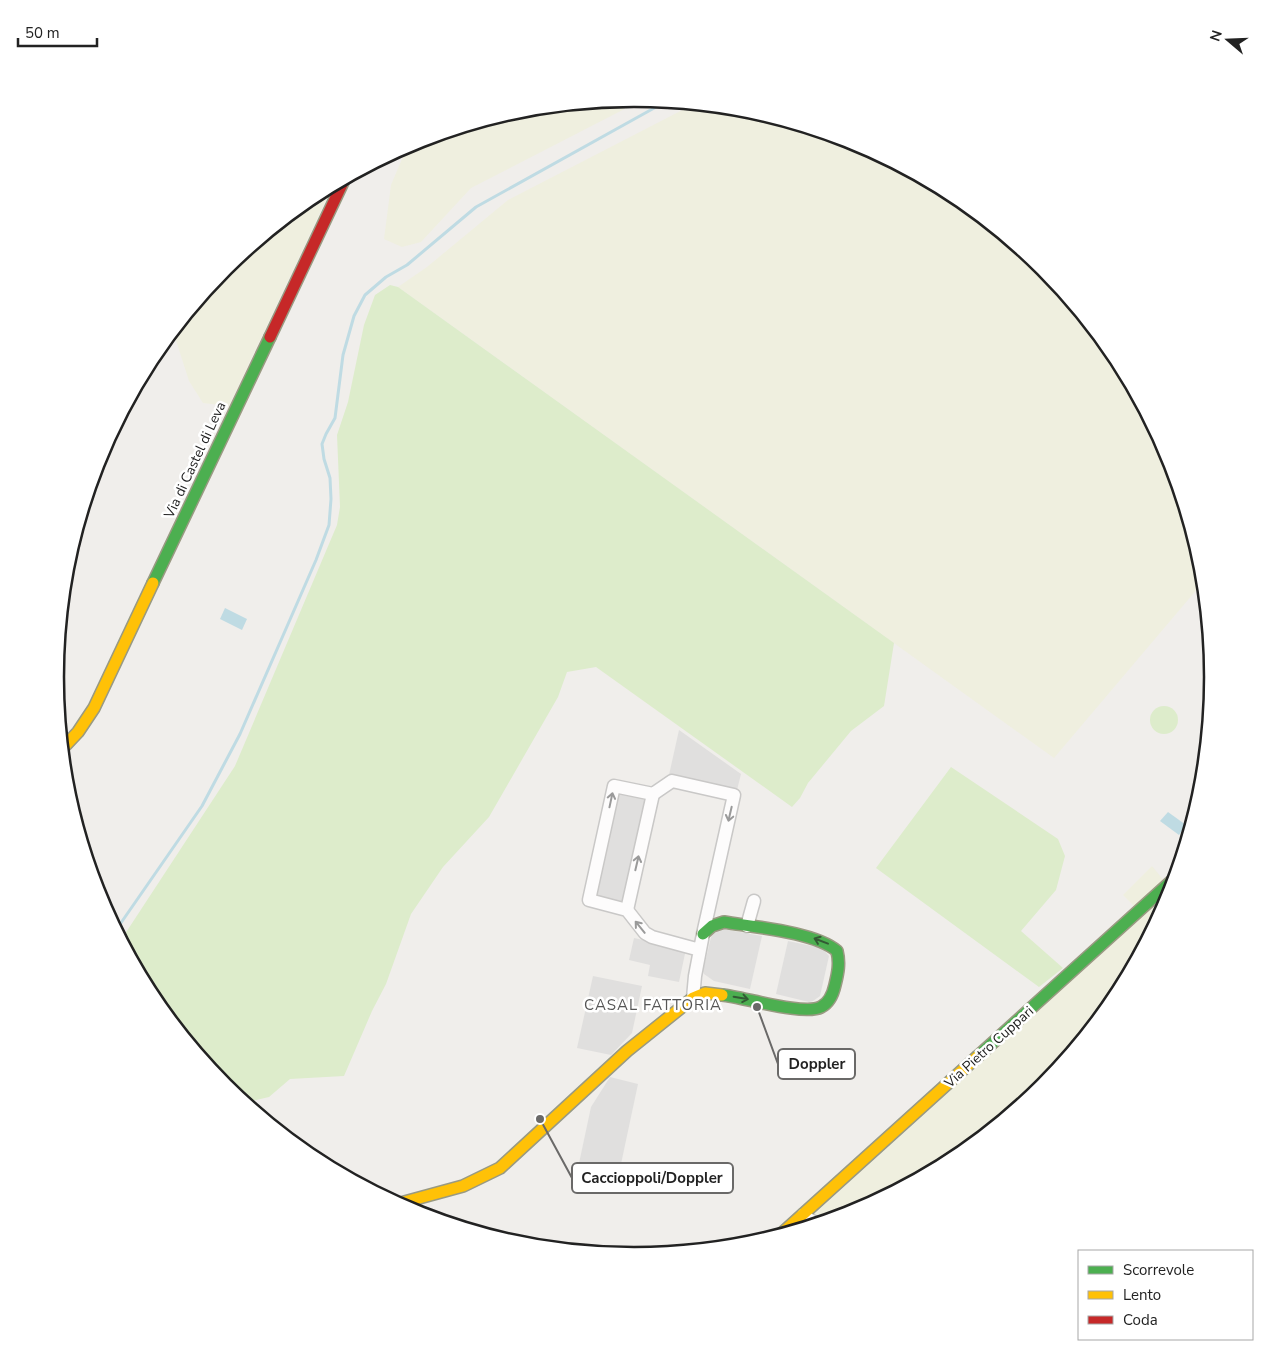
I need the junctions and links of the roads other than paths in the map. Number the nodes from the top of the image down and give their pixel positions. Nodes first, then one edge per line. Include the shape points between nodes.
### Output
1 (339, 190) edge
2 (68, 743) edge
3 (653, 794) junction
4 (1164, 888) edge
5 (754, 901) dead end
6 (627, 910) junction
7 (747, 926) junction
8 (703, 934) junction
9 (700, 950) junction
10 (694, 998) junction
11 (409, 1201) edge
12 (803, 1215) junction
13 (809, 1219) edge
14 (791, 1225) edge

1 - 2 street, Via di Castel di Leva via 94,708
6 -> 3 street
6 -> 3 street via 589,900 614,786
3 -> 8 street via 672,781 734,794
4 - 12 street, Via Pietro Cuppari
5 - 7 street
9 -> 6 street via 649,936
7 - 8 street via 724,922
10 -> 7 street via 705,993 737,996 806,1010 821,1007 829,1000 840,966 833,948 815,938
8 - 9 street
9 - 10 street
10 - 11 street via 627,1051 500,1168 461,1186
12 - 13 street
12 - 14 street, Via Pietro Cuppari

